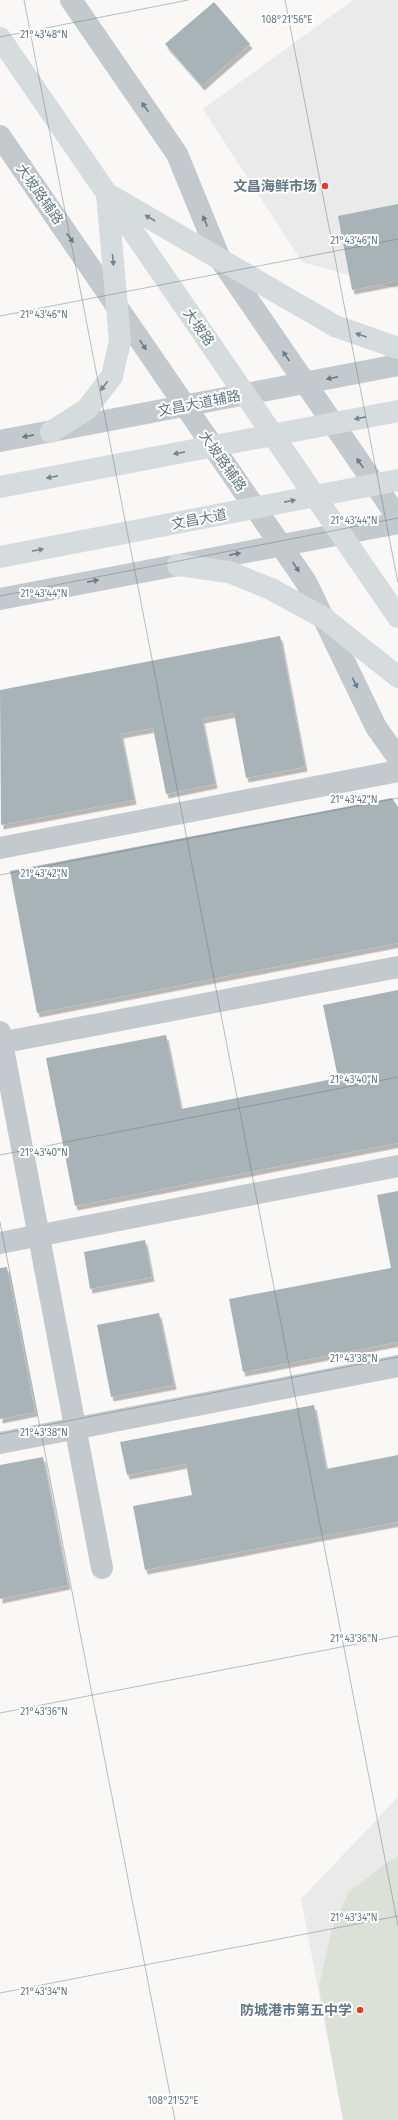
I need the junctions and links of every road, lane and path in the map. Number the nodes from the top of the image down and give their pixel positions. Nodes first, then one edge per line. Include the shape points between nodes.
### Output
1 (71, 0) edge
2 (0, 38) edge
3 (0, 136) edge
4 (107, 193) junction
5 (220, 259) junction
6 (117, 306) junction
7 (398, 348) edge
8 (398, 365) edge
9 (305, 383) junction
10 (245, 394) junction
11 (185, 406) junction
12 (398, 411) edge
13 (332, 423) junction
14 (51, 432) junction
15 (273, 435) junction
16 (0, 442) edge
17 (213, 446) junction
18 (398, 480) edge
19 (375, 485) junction
20 (0, 487) edge
21 (315, 496) junction
22 (256, 508) junction
23 (398, 518) edge
24 (398, 523) edge
25 (341, 534) junction
26 (282, 545) junction
27 (0, 557) edge
28 (178, 565) junction
29 (0, 599) edge
30 (398, 617) edge
31 (324, 618) junction
32 (398, 677) edge
33 (398, 758) edge
34 (398, 771) edge
35 (0, 848) edge
36 (398, 967) edge
37 (1, 1039) edge
38 (398, 1166) edge
39 (39, 1235) junction
40 (0, 1243) edge
41 (398, 1366) edge
42 (76, 1428) junction
43 (0, 1443) edge
44 (102, 1568) dead end

5 -> 1 street via 177,154
2 - 4 main road, 大坡路
3 -> 6 street, 大坡路辅路
5 -> 4 main road
4 -> 6 main road
4 - 10 main road, 大坡路
7 -> 5 main road via 335,326
9 -> 5 street
6 -> 11 street, 大坡路辅路
6 -> 14 main road via 120,341 112,376 87,409
8 -> 9 street, 文昌大道辅路
9 - 10 street, 文昌大道辅路
9 - 13 street
10 - 11 street, 文昌大道辅路
10 - 15 main road, 大坡路
11 - 14 street, 文昌大道辅路
11 - 17 street, 大坡路辅路
12 -> 13 main road
13 - 15 main road
19 -> 13 street
14 -> 16 street, 文昌大道辅路
15 - 17 main road
15 - 21 main road, 大坡路
17 -> 20 main road
17 - 22 street, 大坡路辅路
18 - 19 main road, 文昌大道
19 - 21 main road, 文昌大道
19 - 23 street
22 -> 21 main road, 文昌大道
21 - 25 main road, 大坡路
22 - 26 street, 大坡路辅路
27 -> 22 main road, 文昌大道
24 - 25 street
25 - 26 street
25 - 30 main road, 大坡路
28 -> 26 street
26 -> 31 street, 大坡路辅路 via 306,582
29 -> 28 street
28 - 31 main road via 229,572 271,589
31 - 32 main road
31 -> 33 street, 大坡路辅路 via 376,727
34 - 35 street
36 - 37 street
37 - 39 street
38 - 39 street
39 - 40 street
39 - 42 street
41 - 42 street
42 - 43 street
42 - 44 street

